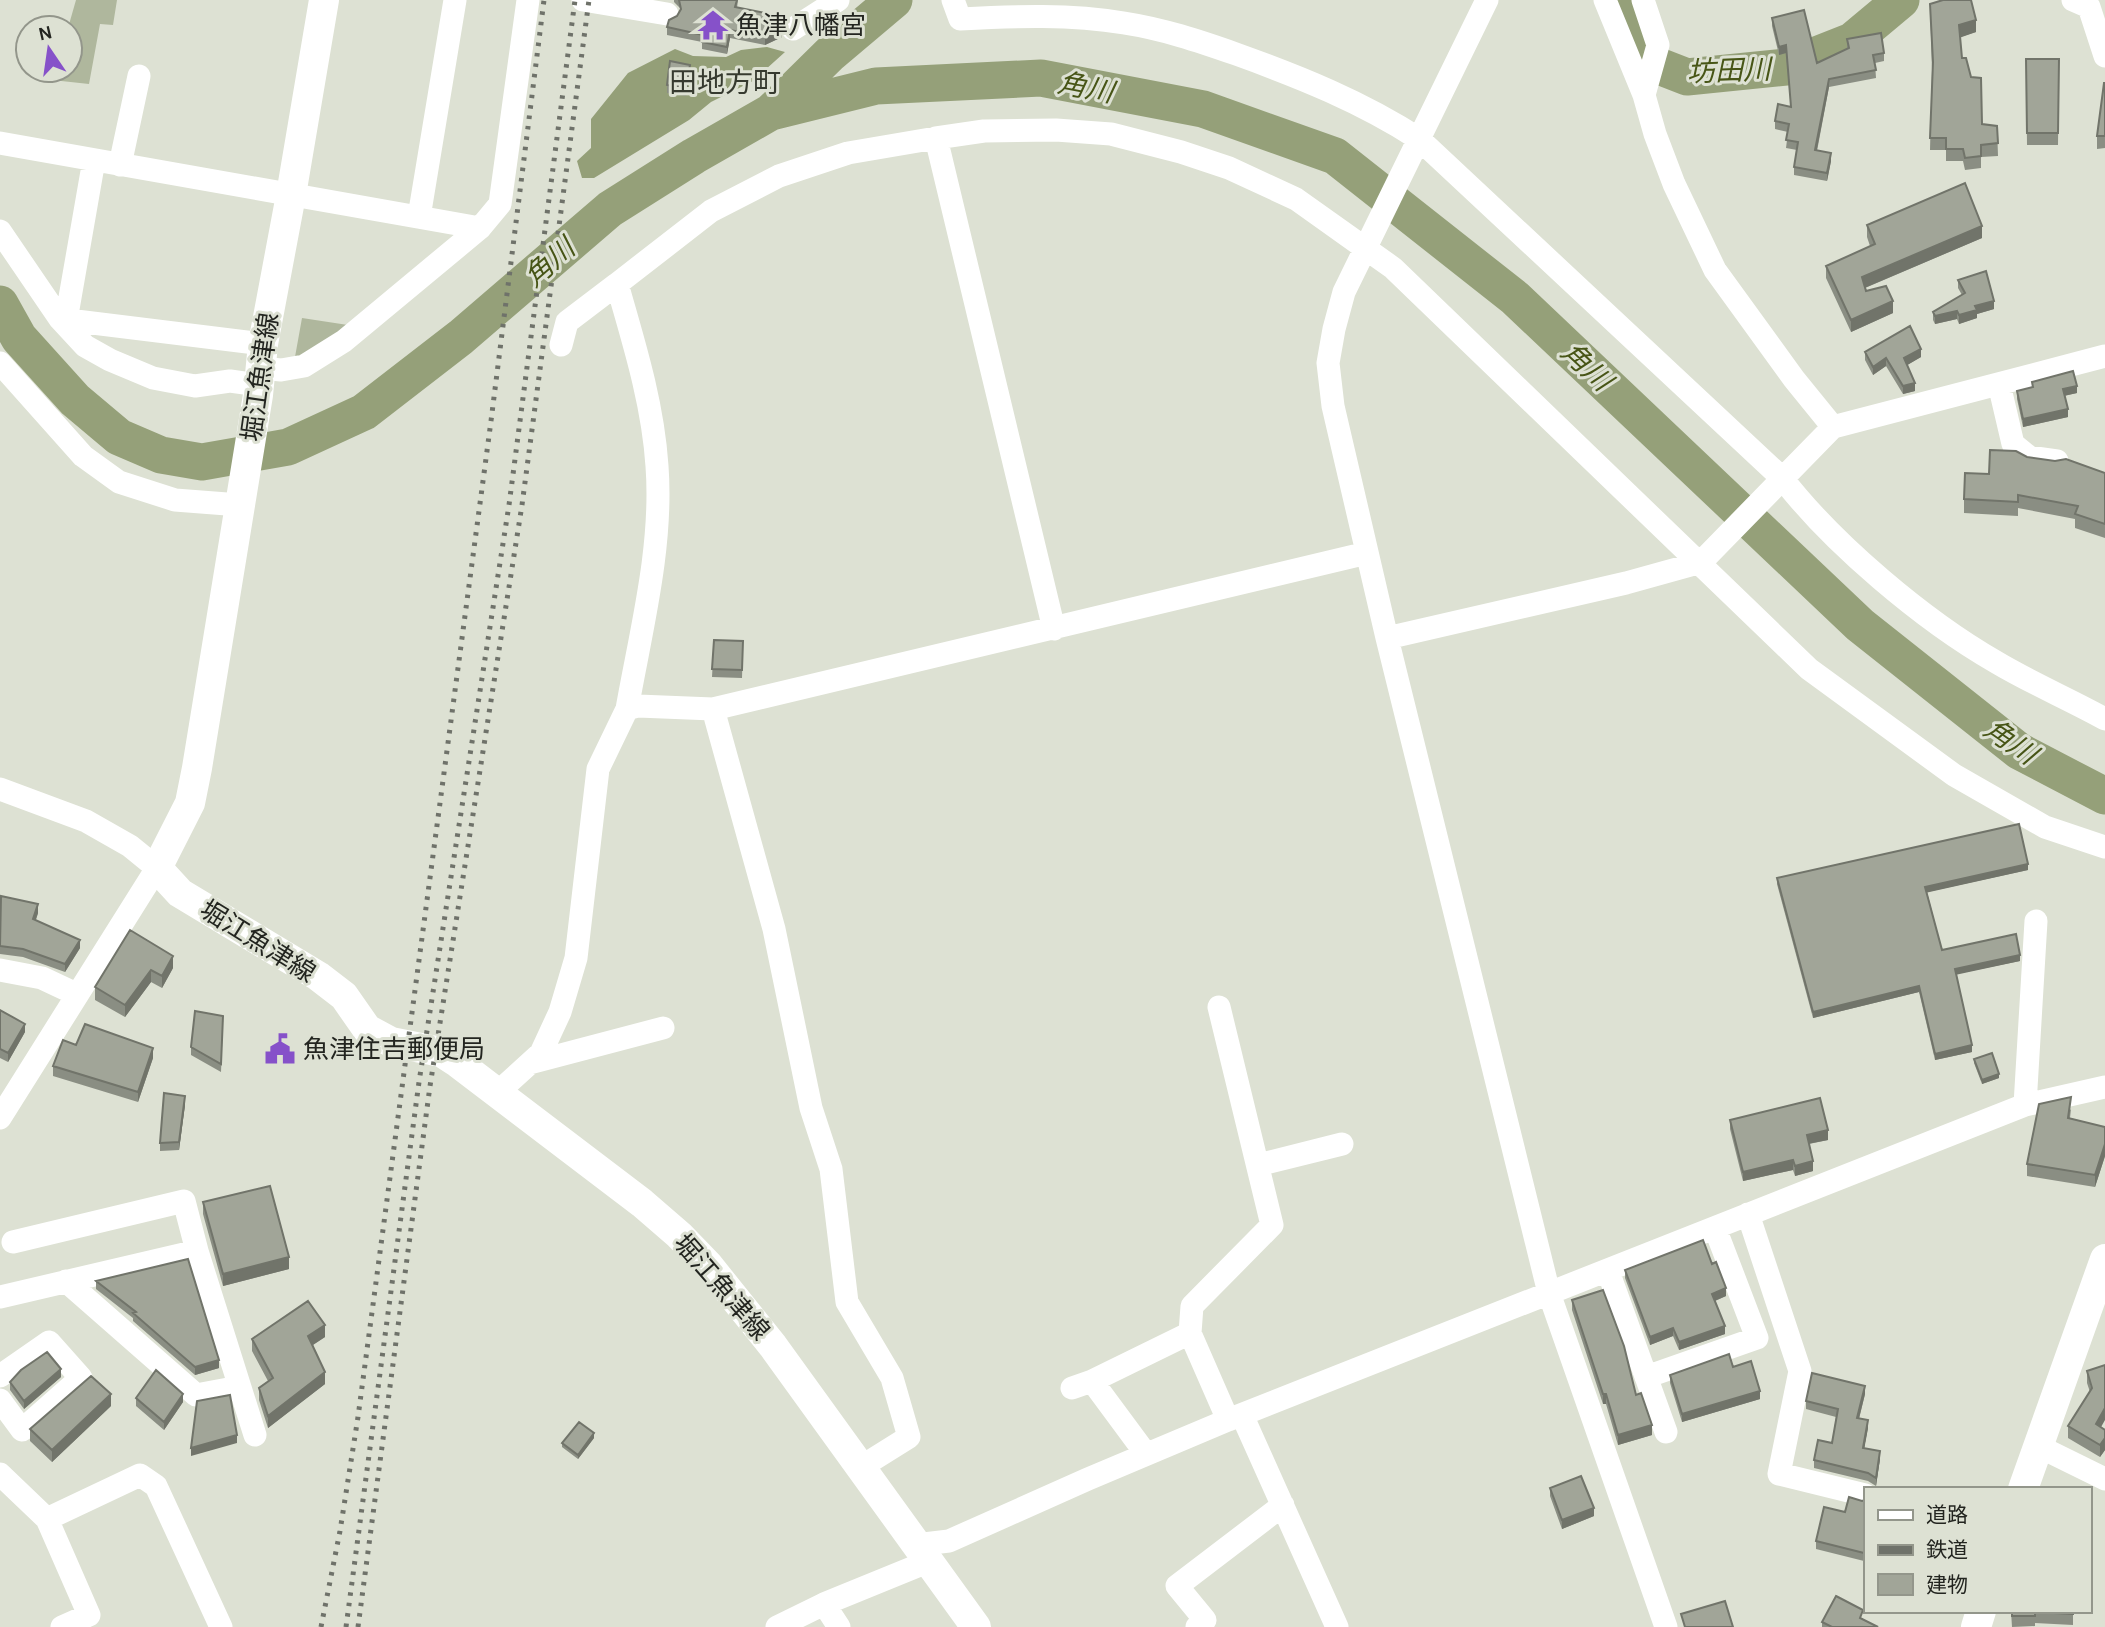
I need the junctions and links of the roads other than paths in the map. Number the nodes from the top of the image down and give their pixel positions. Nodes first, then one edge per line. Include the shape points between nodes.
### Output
1 (324, 0) edge
2 (455, 0) edge
3 (528, 0) edge
4 (583, 0) edge
5 (838, 0) edge
6 (953, 0) edge
7 (1487, 0) edge
8 (1605, 0) edge
9 (1643, 0) edge
10 (2073, 0) edge
11 (667, 14) dead end
12 (793, 29) dead end
13 (2105, 56) edge
14 (139, 76) dead end
15 (1644, 95) junction
16 (936, 138) junction
17 (1417, 142) junction
18 (0, 143) edge
19 (94, 160) junction
20 (120, 164) junction
21 (291, 195) junction
22 (419, 217) junction
23 (480, 228) junction
24 (0, 231) edge
25 (1368, 244) junction
26 (617, 284) junction
27 (60, 319) junction
28 (561, 345) dead end
29 (2105, 356) edge
30 (0, 363) edge
31 (260, 373) junction
32 (1999, 384) junction
33 (1833, 427) junction
34 (2057, 461) edge
35 (1780, 480) junction
36 (242, 493) junction
37 (1367, 553) junction
38 (1703, 559) junction
39 (1054, 629) junction
40 (1387, 638) junction
41 (626, 709) junction
42 (713, 709) junction
43 (2105, 719) edge
44 (0, 789) edge
45 (2105, 848) edge
46 (157, 869) junction
47 (2036, 920) dead end
48 (0, 970) edge
49 (76, 994) junction
50 (1219, 1007) dead end
51 (663, 1028) dead end
52 (530, 1063) junction
53 (2105, 1087) edge
54 (497, 1093) junction
55 (2025, 1105) junction
56 (0, 1118) edge
57 (1342, 1144) dead end
58 (1258, 1165) junction
59 (1748, 1214) junction
60 (1715, 1228) junction
61 (13, 1242) dead end
62 (197, 1251) junction
63 (2105, 1259) edge
64 (1608, 1270) junction
65 (66, 1282) junction
66 (1549, 1293) junction
67 (0, 1297) edge
68 (1189, 1333) junction
69 (0, 1376) edge
70 (1646, 1377) junction
71 (239, 1387) junction
72 (0, 1400) edge
73 (1235, 1418) junction
74 (1666, 1432) dead end
75 (255, 1435) dead end
76 (2038, 1446) junction
77 (1146, 1454) junction
78 (861, 1467) junction
79 (0, 1474) edge
80 (2105, 1479) edge
81 (2024, 1487) edge
82 (1864, 1495) edge
83 (1283, 1505) junction
84 (47, 1519) junction
85 (921, 1553) junction
86 (824, 1604) junction
87 (91, 1621) edge
88 (62, 1627) edge
89 (221, 1627) edge
90 (777, 1627) edge
91 (839, 1627) edge
92 (976, 1627) edge
93 (1198, 1627) edge
94 (1338, 1627) edge
95 (1666, 1627) edge

1 - 21 main road, 堀江魚津線
2 - 22 street
3 - 23 street via 500,204
4 - 11 street
5 - 12 street
6 - 17 street via 960,19 1045,16 1123,22 1182,35 1334,92 1389,120
7 - 17 street
8 - 15 street
9 - 15 street via 1658,45
10 - 13 street via 2088,7
14 - 20 street
15 - 33 street via 1674,184 1715,270
16 - 25 street via 984,131 1111,134 1229,168 1296,198
16 - 26 street via 848,153 779,176 711,211
16 - 39 street
17 - 25 street
17 - 35 street
18 - 19 street
19 - 20 street
19 - 27 street via 68,309
20 - 21 street
21 - 22 street
21 - 31 main road, 堀江魚津線
22 - 23 street
23 - 31 street via 334,348 304,366
24 - 27 street
25 - 37 street via 1344,292 1328,363 1333,405
25 - 38 street
26 - 28 street via 567,323
26 - 41 street via 643,378 657,466 656,546
27 - 31 street
27 - 31 street via 86,346 153,378 195,386
29 - 32 street
30 - 36 street via 83,456 119,482 175,500
31 - 36 main road, 堀江魚津線
32 - 33 street
32 - 34 street via 2013,443 2029,457
33 - 35 street
35 - 38 street
35 - 43 street via 1878,575 1942,625 1996,662
36 - 46 main road, 堀江魚津線 via 190,803
37 - 39 street
37 - 40 street
38 - 40 street via 1626,583
38 - 45 street via 1810,669 1954,775 2045,827
39 - 42 street
40 - 66 street
41 - 42 street
41 - 52 street via 598,769 576,958 560,1012 541,1053
42 - 78 street via 774,929 811,1108 831,1168 847,1301 892,1378 909,1437
44 - 46 street via 86,821 130,846
46 - 49 street
46 - 54 main road, 堀江魚津線 via 180,892 344,996 367,1029 391,1042 441,1052
47 - 55 street
48 - 49 street via 42,978
49 - 56 street
50 - 58 street
51 - 52 street
52 - 54 street
53 - 55 street
54 - 78 main road, 堀江魚津線 via 679,1235 773,1346
55 - 59 street
57 - 58 street
58 - 68 street via 1272,1225 1192,1306
59 - 60 street
59 - 82 street via 1800,1371 1779,1474
60 - 64 street
60 - 70 street via 1757,1338
61 - 62 street via 184,1201
62 - 65 street
62 - 71 street
63 - 76 main road
64 - 66 street
64 - 70 street
65 - 67 street
65 - 71 street via 196,1395
66 - 73 street
66 - 95 street
68 - 73 street
68 - 77 street via 1082,1385
69 - 72 street via 48,1342 81,1378 22,1430
70 - 74 street
71 - 75 street
73 - 77 street
73 - 83 street
76 - 80 street
76 - 81 main road
77 - 85 street
78 - 85 main road, 堀江魚津線
79 - 84 street
83 - 93 street via 1177,1586 1205,1620
83 - 94 street
84 - 87 street
84 - 89 street via 140,1475 156,1486
85 - 86 street
85 - 92 main road, 堀江魚津線
86 - 90 street
86 - 91 street
87 - 88 street

